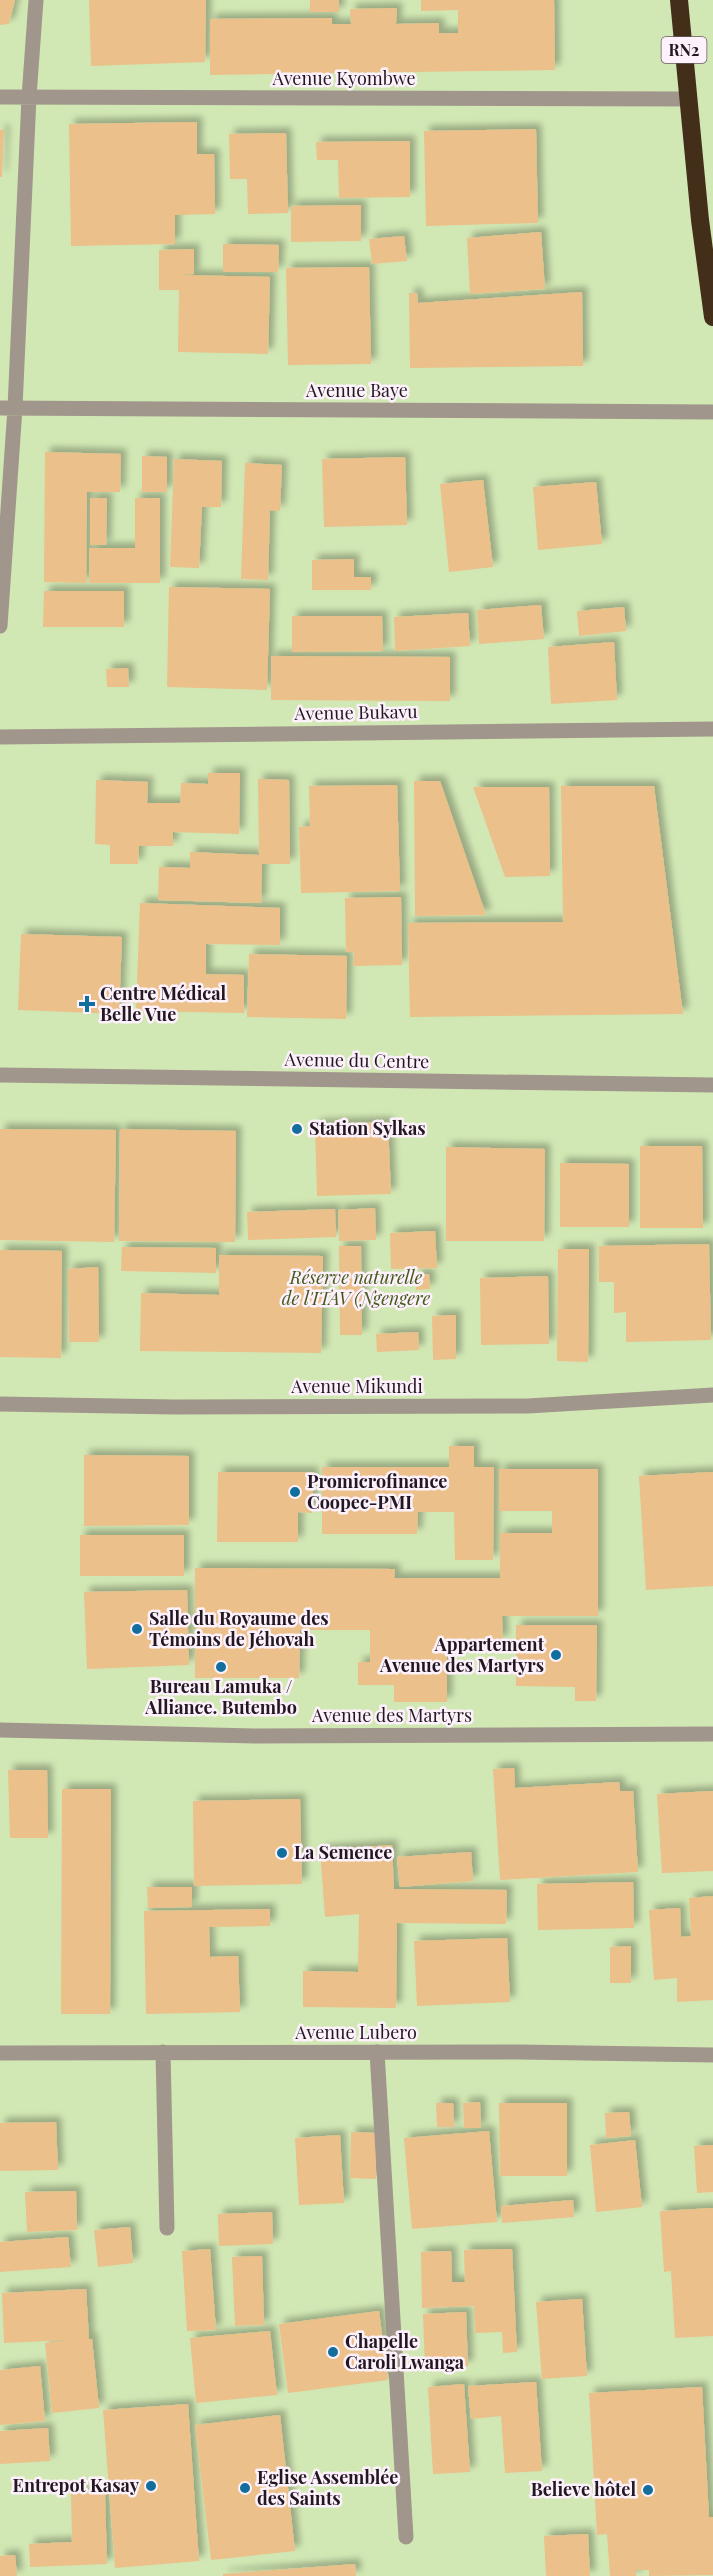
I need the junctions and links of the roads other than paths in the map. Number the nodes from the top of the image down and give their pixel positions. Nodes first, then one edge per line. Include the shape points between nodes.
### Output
1 (36, 0) edge
2 (679, 0) edge
3 (0, 97) edge
4 (29, 97) junction
5 (689, 99) junction
6 (713, 317) edge
7 (7, 408) edge
8 (713, 412) edge
9 (0, 626) edge
10 (713, 729) edge
11 (0, 737) edge
12 (0, 1076) edge
13 (713, 1085) edge
14 (713, 1395) edge
15 (0, 1404) edge
16 (0, 1730) edge
17 (713, 1734) edge
18 (163, 2052) junction
19 (377, 2052) junction
20 (0, 2053) edge
21 (713, 2055) edge
22 (167, 2228) dead end
23 (406, 2537) dead end

1 - 4 street
2 - 5 highway, RN2
3 - 4 street, Avenue Kyombwe
4 - 5 street, Avenue Kyombwe
4 - 7 street
5 - 6 highway, RN2
7 - 8 street, Avenue Baye
7 - 9 street
10 - 11 street, Avenue Bukavu
12 - 13 street, Avenue du Centre
14 - 15 street, Avenue Mikundi via 528,1406
16 - 17 street, Avenue des Martyrs via 255,1736
18 - 19 street, Avenue Lubero
18 - 20 street, Avenue Lubero
18 - 22 street
19 - 21 street, Avenue Lubero
19 - 23 street

